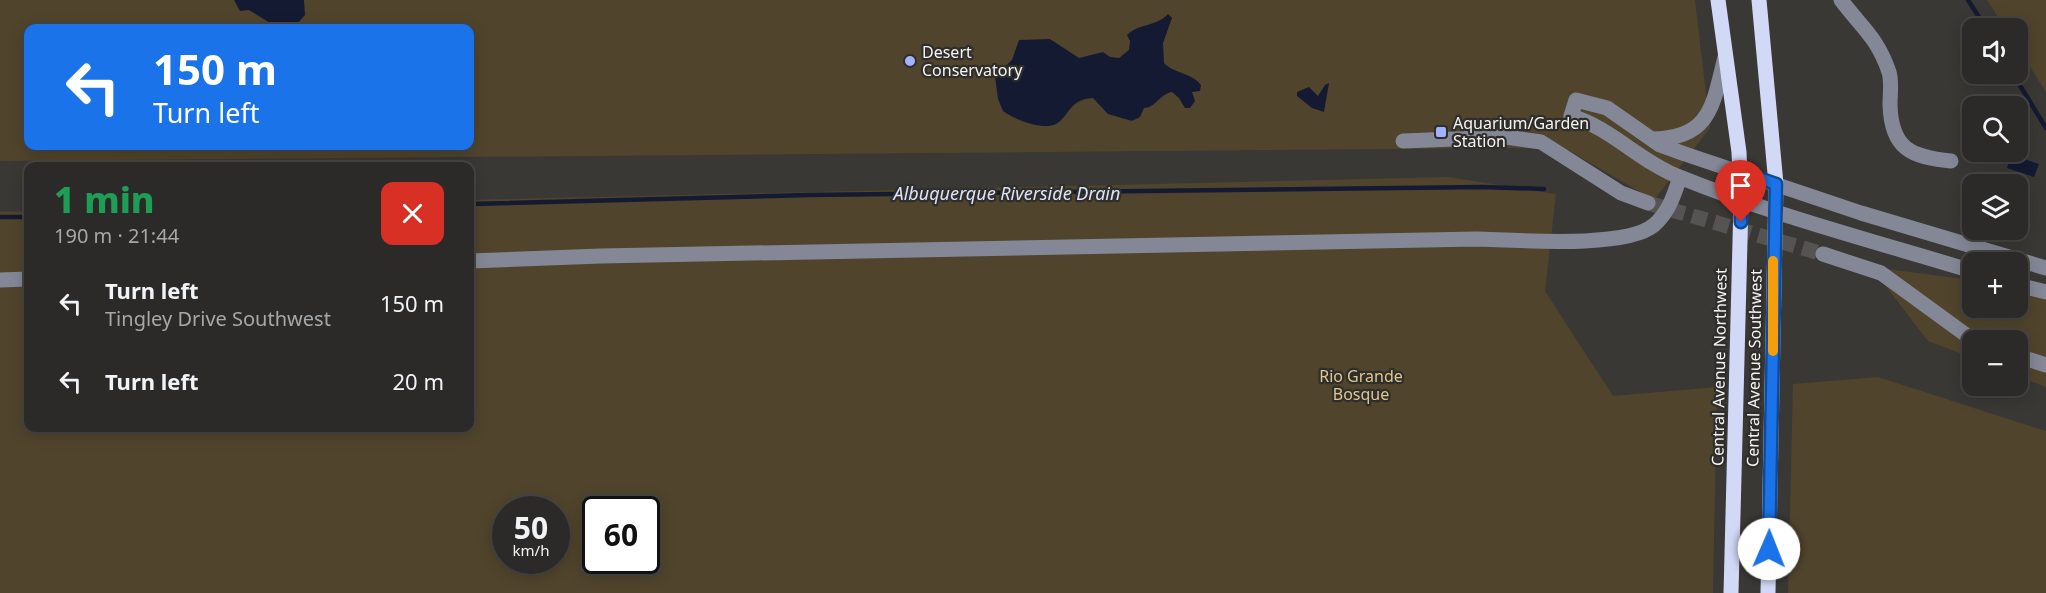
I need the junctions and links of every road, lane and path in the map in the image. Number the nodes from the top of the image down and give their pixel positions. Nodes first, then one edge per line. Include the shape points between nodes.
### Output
1 (1718, 0) edge
2 (1759, 0) edge
3 (1841, 0) edge
4 (1725, 57) junction
5 (1652, 139) junction
6 (1403, 141) dead end
7 (1951, 161) dead end
8 (1741, 172) junction
9 (1680, 177) junction
10 (1776, 184) junction
11 (1741, 202) junction
12 (1648, 203) tunnel mouth
13 (1775, 212) junction
14 (1823, 254) tunnel mouth
15 (474, 261) edge
16 (1962, 268) edge
17 (2046, 268) edge
18 (24, 279) edge
19 (0, 280) edge
20 (2028, 288) edge
21 (2046, 292) edge
22 (1962, 332) edge
23 (2028, 359) edge
24 (2046, 365) edge
25 (1731, 593) edge
26 (1768, 593) edge

1 - 4 main road, Central Avenue Northwest
2 - 10 main road, Central Avenue Southwest
3 - 7 street via 1876,40 1890,75 1894,135 1909,152 1926,159
4 - 5 street via 1711,111 1704,122 1684,134
4 - 8 main road, Central Avenue Northwest
5 - 8 street
5 - 9 street via 1607,108 1576,100 1571,116 1591,122 1651,164
6 - 12 street via 1506,137 1541,142 1621,194
8 - 10 street
8 - 11 main road, Central Avenue Northwest
9 - 11 street
9 - 15 street via 1665,213 1652,227 1615,240 1477,239
10 - 13 main road, Central Avenue Southwest
10 - 17 street
11 - 13 street
11 - 25 main road, Central Avenue Northwest
13 - 16 street
13 - 26 main road, Central Avenue Southwest
14 - 22 street via 1881,273
18 - 19 street
20 - 21 street
23 - 24 street

